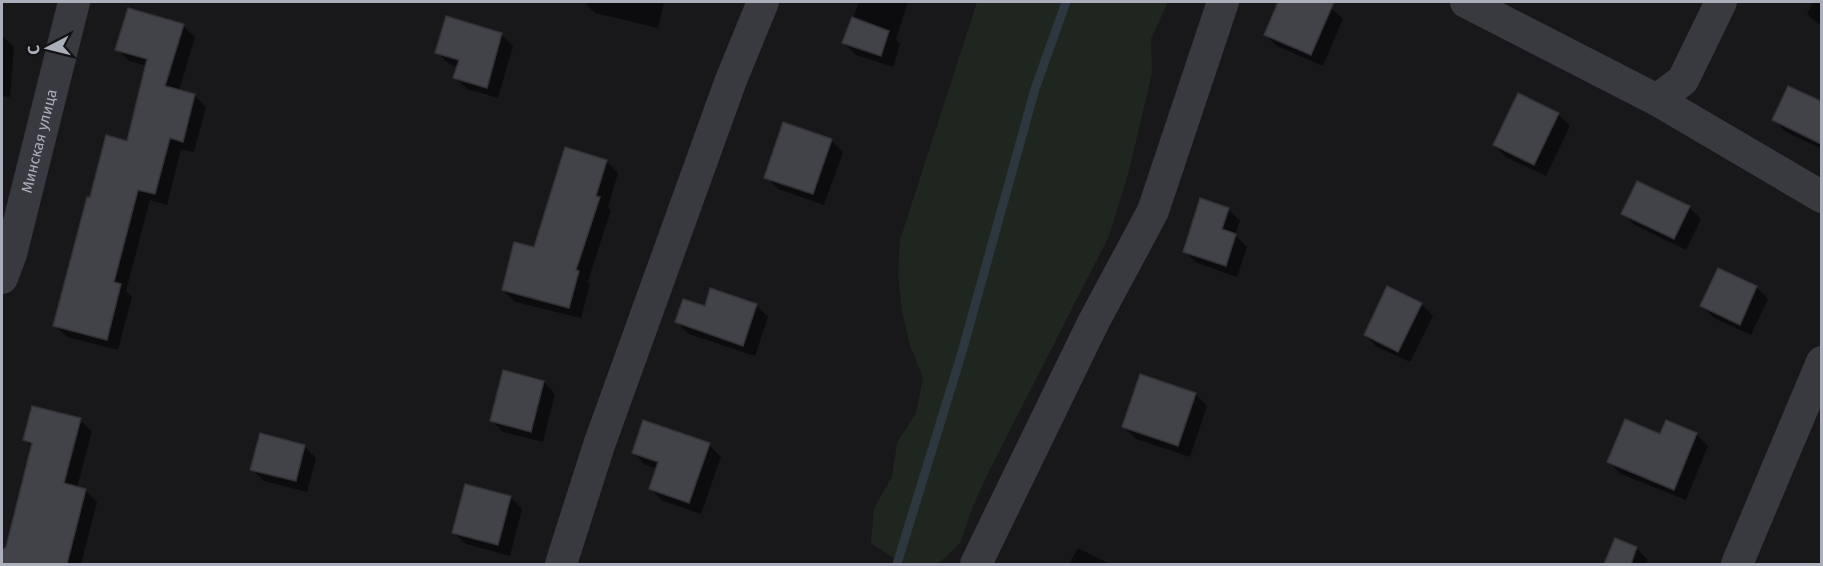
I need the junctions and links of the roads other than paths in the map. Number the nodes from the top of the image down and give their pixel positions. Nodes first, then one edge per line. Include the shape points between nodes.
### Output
1 (74, 2) edge
2 (763, 2) edge
3 (1223, 2) edge
4 (1466, 2) edge
5 (1721, 2) edge
6 (1657, 100) junction
7 (1821, 197) edge
8 (2, 278) edge
9 (1821, 362) edge
10 (561, 564) edge
11 (976, 564) edge
12 (1737, 564) edge

1 - 8 street, Минская улица
2 - 10 street via 603,434
3 - 11 street via 1153,211 1093,323
4 - 6 street
5 - 6 street via 1683,80
6 - 7 street
9 - 12 street

